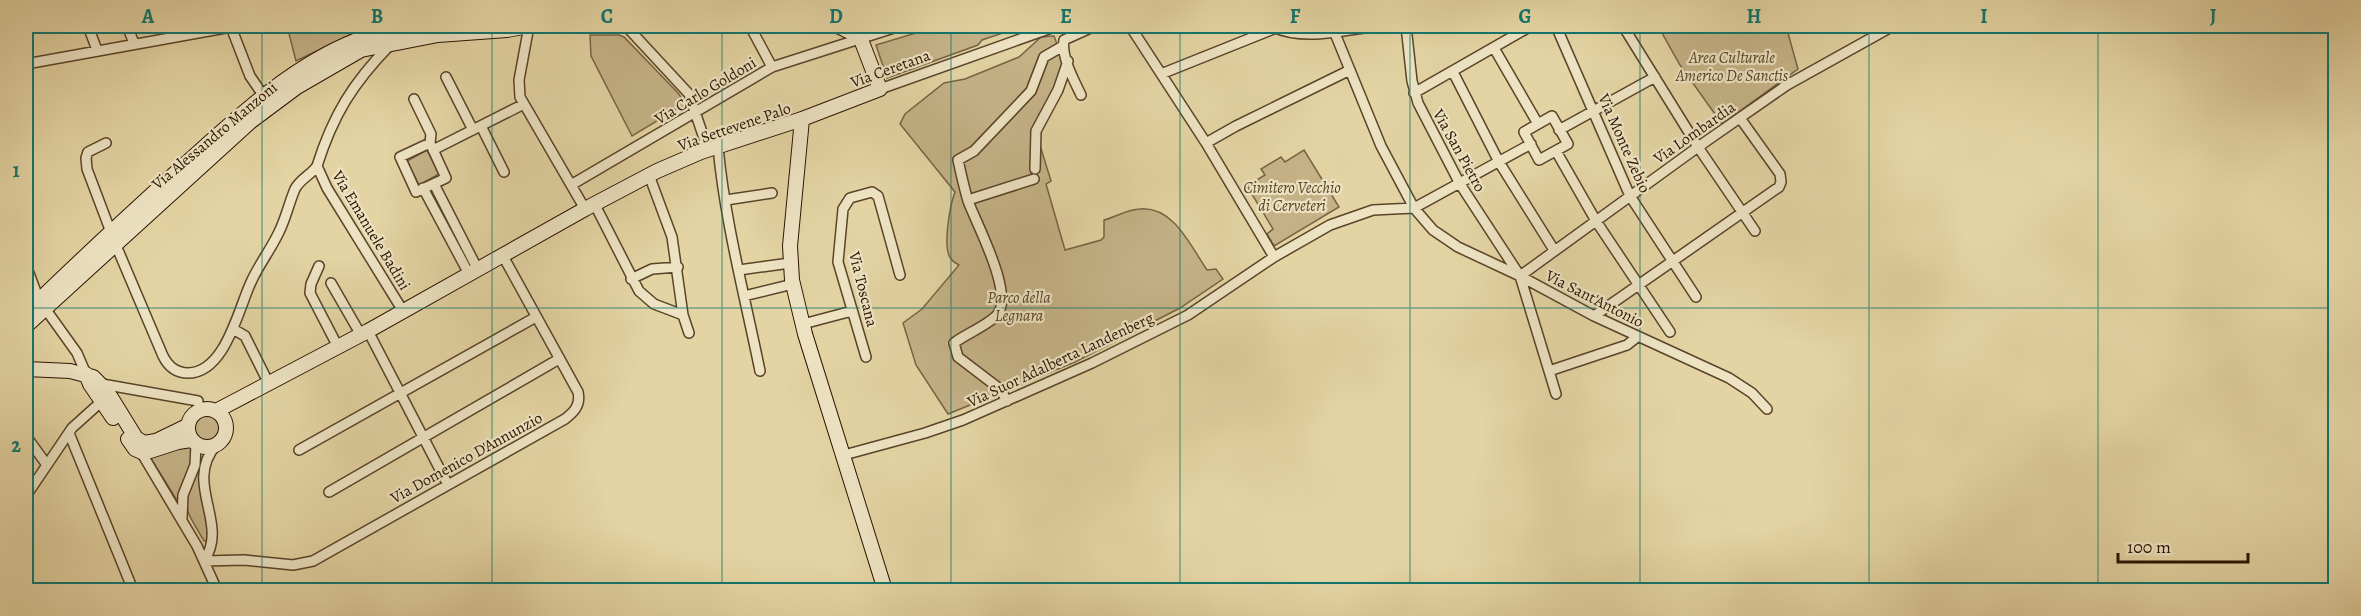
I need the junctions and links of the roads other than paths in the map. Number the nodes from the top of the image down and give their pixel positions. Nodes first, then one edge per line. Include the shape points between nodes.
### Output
1 (88, 26) edge
2 (127, 26) edge
3 (438, 26) edge
4 (529, 26) edge
5 (626, 26) edge
6 (750, 26) edge
7 (838, 26) edge
8 (900, 26) edge
9 (1057, 26) edge
10 (1095, 26) edge
11 (1130, 26) edge
12 (1378, 26) edge
13 (1406, 26) edge
14 (1531, 26) edge
15 (1556, 26) edge
16 (1623, 26) edge
17 (1893, 26) edge
18 (1273, 27) edge
19 (1334, 31) junction
20 (860, 37) junction
21 (134, 43) junction
22 (391, 43) junction
23 (1063, 46) junction
24 (1494, 48) junction
25 (97, 50) junction
26 (1068, 61) junction
27 (26, 64) edge
28 (772, 68) junction
29 (1350, 70) junction
30 (1453, 72) junction
31 (1161, 74) junction
32 (446, 77) dead end
33 (1655, 77) junction
34 (880, 88) junction
35 (1414, 93) junction
36 (263, 95) junction
37 (1082, 95) dead end
38 (414, 99) dead end
39 (524, 104) junction
40 (1593, 111) junction
41 (695, 112) junction
42 (1740, 118) junction
43 (802, 119) junction
44 (1538, 124) junction
45 (477, 128) junction
46 (1559, 130) junction
47 (106, 143) dead end
48 (1206, 143) junction
49 (1530, 144) junction
50 (431, 146) junction
51 (1698, 147) junction
52 (713, 148) junction
53 (1556, 151) junction
54 (1499, 162) junction
55 (317, 166) junction
56 (1035, 169) dead end
57 (504, 172) dead end
58 (649, 175) junction
59 (1034, 179) dead end
60 (434, 184) junction
61 (1460, 184) junction
62 (571, 185) junction
63 (423, 188) junction
64 (772, 193) dead end
65 (1630, 196) junction
66 (726, 200) junction
67 (968, 200) junction
68 (590, 206) junction
69 (1414, 208) junction
70 (1742, 213) junction
71 (1596, 221) junction
72 (1755, 231) dead end
73 (113, 236) junction
74 (1554, 250) junction
75 (503, 256) junction
76 (1274, 257) junction
77 (1673, 261) junction
78 (790, 263) junction
79 (26, 265) edge
80 (319, 266) dead end
81 (678, 267) junction
82 (739, 270) junction
83 (474, 272) junction
84 (900, 275) dead end
85 (1520, 276) junction
86 (631, 279) junction
87 (331, 283) dead end
88 (793, 284) junction
89 (1638, 285) junction
90 (744, 296) junction
91 (1696, 297) dead end
92 (43, 304) junction
93 (403, 311) junction
94 (852, 311) junction
95 (26, 313) edge
96 (683, 315) junction
97 (1594, 316) junction
98 (536, 317) junction
99 (803, 324) junction
100 (26, 327) edge
101 (233, 329) junction
102 (365, 333) junction
103 (689, 333) dead end
104 (1670, 333) dead end
105 (1637, 337) junction
106 (338, 347) junction
107 (866, 357) dead end
108 (559, 359) junction
109 (26, 369) edge
110 (760, 371) dead end
111 (1549, 371) junction
112 (86, 374) junction
113 (102, 384) junction
114 (269, 384) junction
115 (250, 393) junction
116 (400, 393) junction
117 (1556, 394) dead end
118 (1007, 400) junction
119 (102, 401) junction
120 (198, 402) dead end
121 (1767, 409) dead end
122 (216, 411) junction
123 (187, 426) junction
124 (226, 427) junction
125 (69, 433) junction
126 (26, 436) edge
127 (424, 437) junction
128 (194, 442) junction
129 (216, 446) junction
130 (299, 450) dead end
131 (141, 452) junction
132 (844, 455) junction
133 (47, 465) junction
134 (448, 485) junction
135 (328, 492) dead end
136 (26, 496) edge
137 (182, 519) junction
138 (204, 561) junction
139 (133, 591) edge
140 (217, 591) edge
141 (885, 591) edge

1 - 25 street
2 - 21 street
3 - 36 street, Via Alessandro Manzoni via 394,30 358,40 298,71
4 - 22 street, Via Alessandro Manzoni
4 - 39 street via 519,84
5 - 41 street via 685,88
6 - 28 street
7 - 20 street
8 - 20 street, Via Carlo Goldoni
9 - 34 street, Via Ceretana
10 - 23 street via 1064,40
11 - 31 street
12 - 19 street
13 - 35 street, Via San Pietro
14 - 24 street
15 - 40 street, Via Monte Zebio
16 - 33 street
17 - 42 street, Via Lombardia via 1804,74
18 - 19 street via 1298,34
18 - 31 street
19 - 29 street, Via Sant'Antonio
20 - 28 street, Via Carlo Goldoni
20 - 34 street
21 - 25 street
21 - 36 street via 231,27 250,76
22 - 55 street, Via Emanuele Badini via 349,92 333,121
22 - 73 street, Via Alessandro Manzoni via 352,53 280,99
23 - 26 street
23 - 67 street via 1044,57 1031,91 974,151 958,160
24 - 30 street
24 - 44 street
25 - 27 street
26 - 37 street
26 - 56 street via 1036,131
28 - 41 street, Via Carlo Goldoni
29 - 48 street
29 - 69 street, Via Sant'Antonio via 1376,136
30 - 35 street
30 - 54 street
31 - 48 street
32 - 45 street
33 - 40 street
33 - 51 street
34 - 43 street, Via Ceretana
35 - 61 street, Via San Pietro
36 - 73 street, Via Alessandro Manzoni
38 - 50 street via 431,134
39 - 45 street
39 - 62 street
40 - 46 street
40 - 65 street, Via Monte Zebio
41 - 52 street
41 - 62 street, Via Carlo Goldoni
42 - 51 street, Via Lombardia
42 - 70 street via 1782,182
43 - 52 street, Via Settevene Palo
43 - 78 street, Via Settevene Palo
44 - 46 street via 1552,116
44 - 49 street via 1524,132
45 - 50 street
45 - 57 street
46 - 53 street via 1568,144
47 - 73 street via 91,149 86,165
48 - 76 street
49 - 53 street via 1539,160
49 - 54 street
50 - 60 street via 446,178
50 - 63 street via 400,157 416,192
51 - 65 street, Via Lombardia
51 - 70 street
52 - 58 street, Via Settevene Palo
52 - 66 street
53 - 71 street
54 - 61 street
54 - 74 street
55 - 93 street, Via Emanuele Badini via 324,184
55 - 101 street via 296,187 283,225 252,280
58 - 68 street, Via Settevene Palo
58 - 81 street via 670,229
59 - 67 street
60 - 63 street
60 - 83 street
61 - 69 street
61 - 85 street, Via San Pietro
62 - 68 street
63 - 83 street
64 - 66 street
65 - 71 street, Via Lombardia
65 - 77 street, Via Monte Zebio
66 - 82 street
67 - 118 street via 1002,292 1001,308 997,315 954,343 958,357 1000,389
68 - 75 street, Via Settevene Palo
68 - 86 street via 620,251
69 - 76 street, Via Suor Adalberta Landenberg via 1359,213
69 - 85 street, Via Sant'Antonio via 1429,227 1450,243
70 - 72 street
70 - 77 street
71 - 74 street, Via Lombardia
71 - 89 street
73 - 92 street, Via Alessandro Manzoni
73 - 101 street via 171,368 188,374 204,368 220,353
74 - 85 street, Via Lombardia
75 - 83 street, Via Settevene Palo
75 - 98 street, Via Domenico D'Annunzio
76 - 118 street, Via Suor Adalberta Landenberg via 1173,323
77 - 89 street
77 - 91 street, Via Monte Zebio
78 - 82 street
78 - 88 street, Via Settevene Palo
79 - 92 street
80 - 106 street via 310,295
81 - 86 street via 652,269
81 - 96 street
82 - 90 street
83 - 93 street, Via Settevene Palo
84 - 94 street, Via Toscana via 878,196 872,192 850,198 843,209 838,253
85 - 97 street, Via Sant'Antonio
85 - 111 street
86 - 96 street via 651,302
87 - 102 street
88 - 90 street
88 - 99 street, Via Settevene Palo
89 - 97 street
89 - 104 street
90 - 110 street
92 - 95 street, Via Alessandro Manzoni
92 - 100 street, Via Alessandro Manzoni
92 - 112 street
93 - 102 street, Via Settevene Palo
94 - 99 street
94 - 107 street, Via Toscana
96 - 103 street
97 - 105 street, Via Sant'Antonio
98 - 108 street, Via Domenico D'Annunzio
98 - 116 street
99 - 132 street, Via Settevene Palo
101 - 114 street via 245,336
102 - 106 street, Via Settevene Palo
102 - 116 street
105 - 111 street via 1627,345
105 - 121 street, Via Sant'Antonio via 1729,378
106 - 114 street, Via Settevene Palo
108 - 127 street
108 - 134 street, Via Domenico D'Annunzio via 579,395 575,410
109 - 112 street
111 - 117 street
112 - 113 street
112 - 119 street
113 - 120 street
113 - 123 street via 142,442 153,442
114 - 115 street, Via Settevene Palo
115 - 122 street, Via Settevene Palo
115 - 124 street, Via Settevene Palo
116 - 127 street
116 - 130 street
118 - 132 street, Via Suor Adalberta Landenberg via 937,429
119 - 125 street
119 - 131 street via 134,448
122 - 123 street via 199,410
122 - 124 street
123 - 128 street
124 - 129 street
125 - 133 street
125 - 139 street
126 - 133 street
127 - 134 street
127 - 135 street
128 - 129 street
128 - 131 street
128 - 137 street via 195,465 183,495
129 - 138 street via 202,472 213,536
131 - 137 street
132 - 141 street, Via Settevene Palo
133 - 136 street
134 - 138 street, Via Domenico D'Annunzio via 313,561 293,565
137 - 138 street
138 - 140 street

